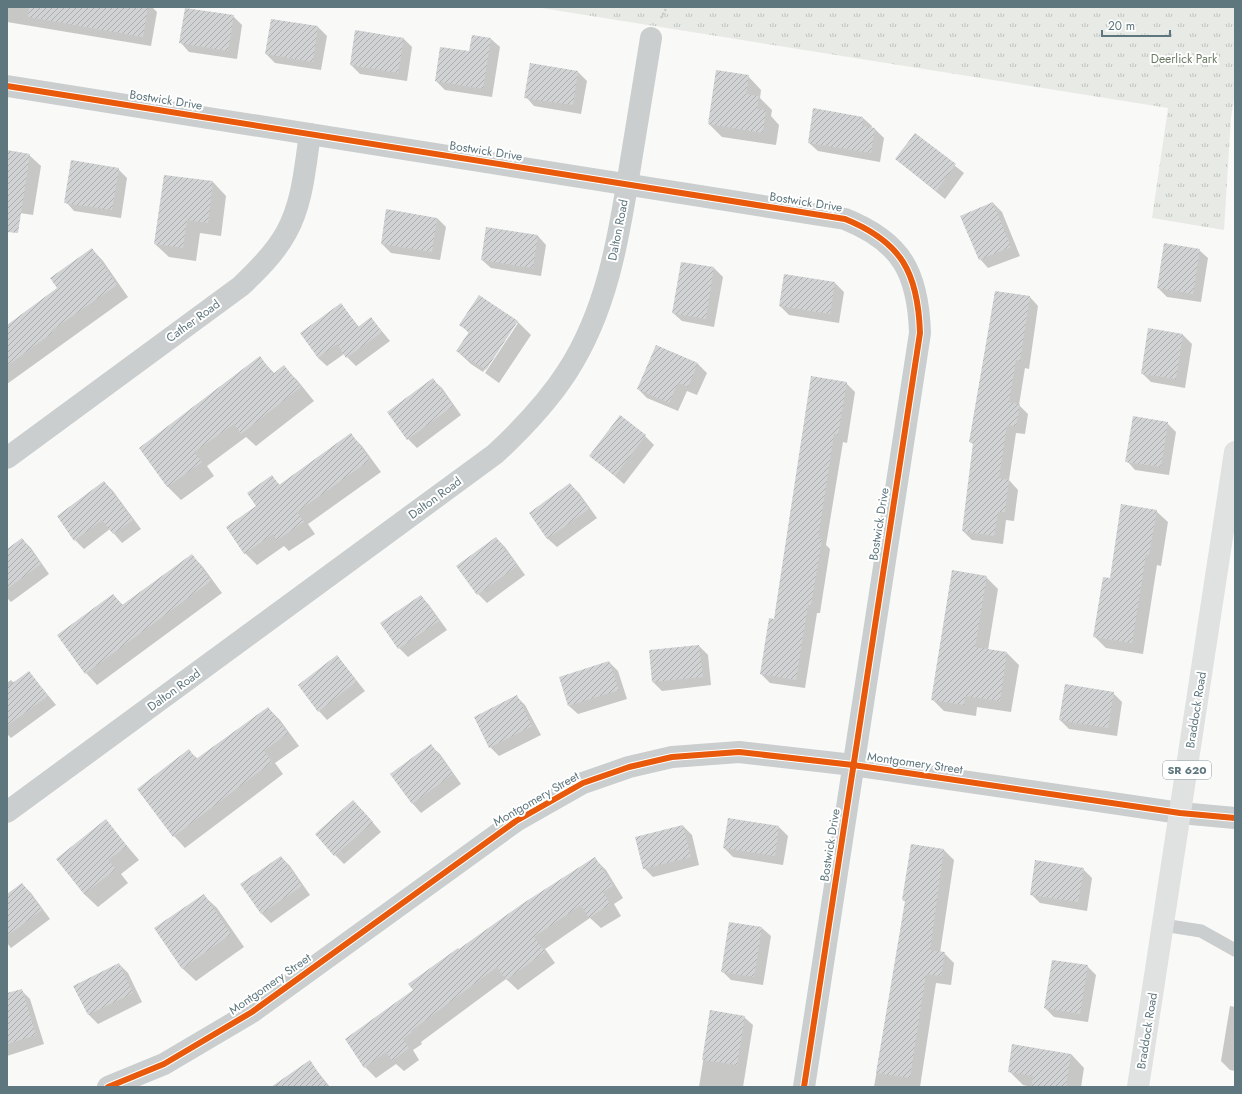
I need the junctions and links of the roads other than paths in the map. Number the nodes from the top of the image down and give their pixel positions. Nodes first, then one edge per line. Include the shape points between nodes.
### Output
1 (651, 38) dead end
2 (7, 86) edge
3 (310, 134) junction
4 (627, 184) junction
5 (1235, 452) edge
6 (7, 458) edge
7 (853, 765) junction
8 (7, 812) edge
9 (1180, 813) junction
10 (1235, 818) edge
11 (1163, 925) junction
12 (1235, 950) edge
13 (108, 1087) edge
14 (804, 1087) edge
15 (1138, 1087) edge

1 - 4 street, Dalton Road
2 - 3 street, Bostwick Drive
3 - 4 street, Bostwick Drive
3 - 6 street, Cather Road via 295,213 286,233 264,264 241,286
4 - 7 street, Bostwick Drive via 845,219 867,228 887,242 901,258 911,277 919,305 920,333
4 - 8 street, Dalton Road via 607,285 585,340 547,401 522,429 495,454
5 - 9 main road, Braddock Road / SR 620
7 - 9 street, Montgomery Street
7 - 13 street, Montgomery Street via 719,752 672,757 629,767 583,784 516,821 252,1012 164,1064
7 - 14 street, Bostwick Drive
9 - 10 street, Montgomery Street
9 - 11 main road, Braddock Road / SR 620
11 - 12 lane via 1201,931
11 - 15 main road, Braddock Road / SR 620

